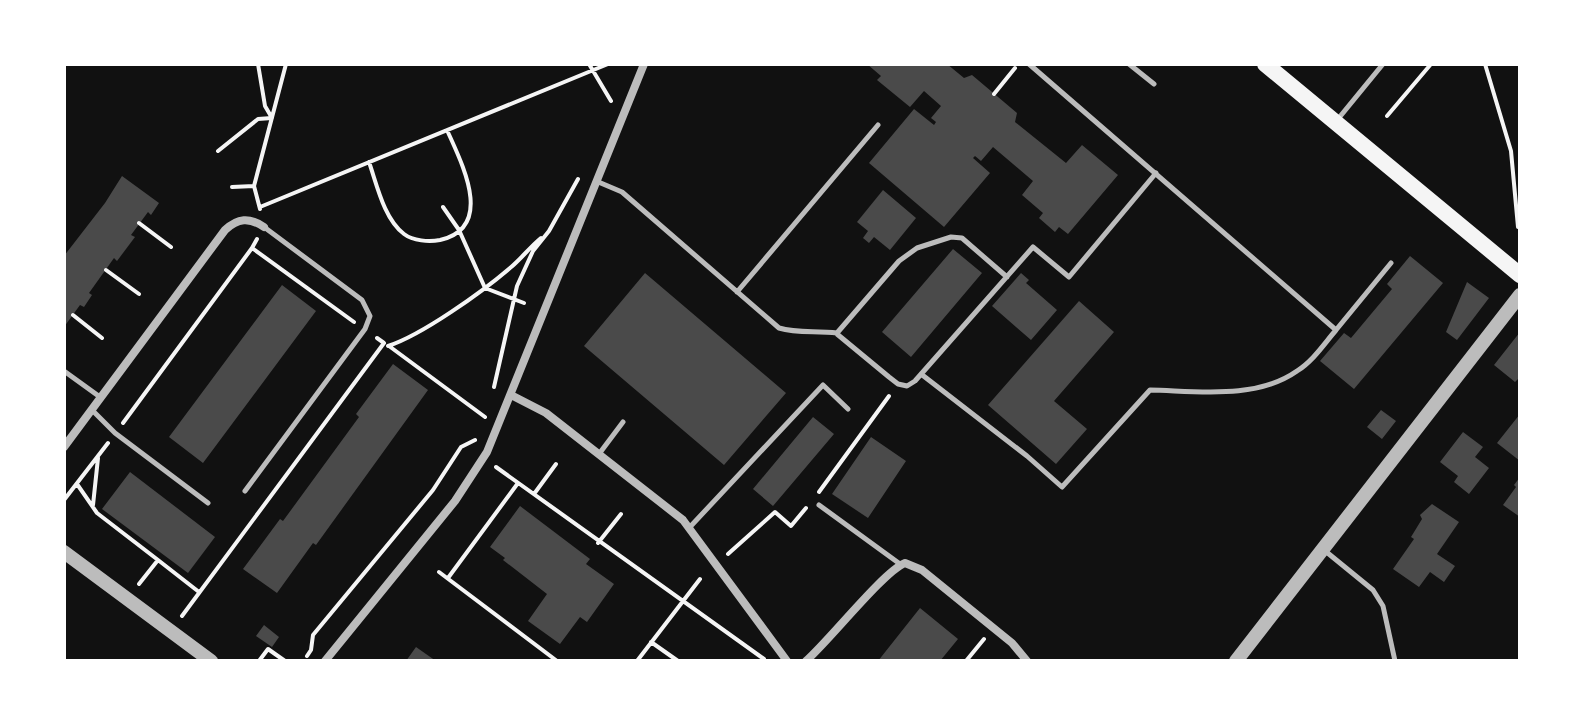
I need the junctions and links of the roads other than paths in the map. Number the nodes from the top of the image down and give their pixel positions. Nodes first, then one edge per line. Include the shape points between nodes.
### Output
1 (644, 64) edge
2 (1029, 64) edge
3 (1129, 64) edge
4 (1265, 64) edge
5 (1383, 64) edge
6 (1154, 84) dead end
7 (1335, 123) junction
8 (878, 125) dead end
9 (1156, 173) junction
10 (596, 181) junction
11 (264, 227) joint
12 (1391, 263) dead end
13 (1520, 275) edge
14 (1007, 277) junction
15 (737, 292) junction
16 (1520, 295) edge
17 (1336, 330) junction
18 (837, 333) junction
19 (64, 371) edge
20 (921, 374) junction
21 (511, 395) junction
22 (101, 398) junction
23 (848, 409) dead end
24 (92, 410) junction
25 (623, 422) dead end
26 (64, 447) edge
27 (599, 454) junction
28 (245, 491) dead end
29 (208, 503) dead end
30 (819, 505) dead end
31 (689, 528) junction
32 (1324, 550) junction
33 (64, 552) edge
34 (900, 564) junction
35 (211, 661) edge
36 (325, 661) edge
37 (787, 661) edge
38 (806, 661) edge
39 (1027, 661) edge
40 (1236, 661) edge
41 (1395, 661) edge

1 - 10 street
2 - 9 lane
3 - 6 lane
4 - 7 main road
5 - 7 lane
7 - 13 main road
8 - 15 lane
9 - 14 lane via 1069,277 1033,247
9 - 17 lane
10 - 15 lane via 622,192
10 - 21 street
11 - 22 street via 246,219 225,230
11 - 28 lane via 362,300 370,316
12 - 17 lane
14 - 18 lane via 962,238 917,248 899,261
14 - 20 lane
15 - 18 lane via 779,328
16 - 32 street
17 - 20 lane via 1296,373 1278,381 1244,390 1150,390 1062,487
18 - 20 lane via 898,384 907,386
19 - 22 lane
21 - 27 street via 535,406
21 - 36 street via 471,479
22 - 24 street
23 - 31 lane via 823,385
24 - 26 street
24 - 29 lane
25 - 27 lane
27 - 31 street
30 - 34 lane
31 - 37 street
32 - 40 street
32 - 41 lane via 1373,590 1383,606
33 - 35 street
34 - 38 street
34 - 39 street via 922,570

